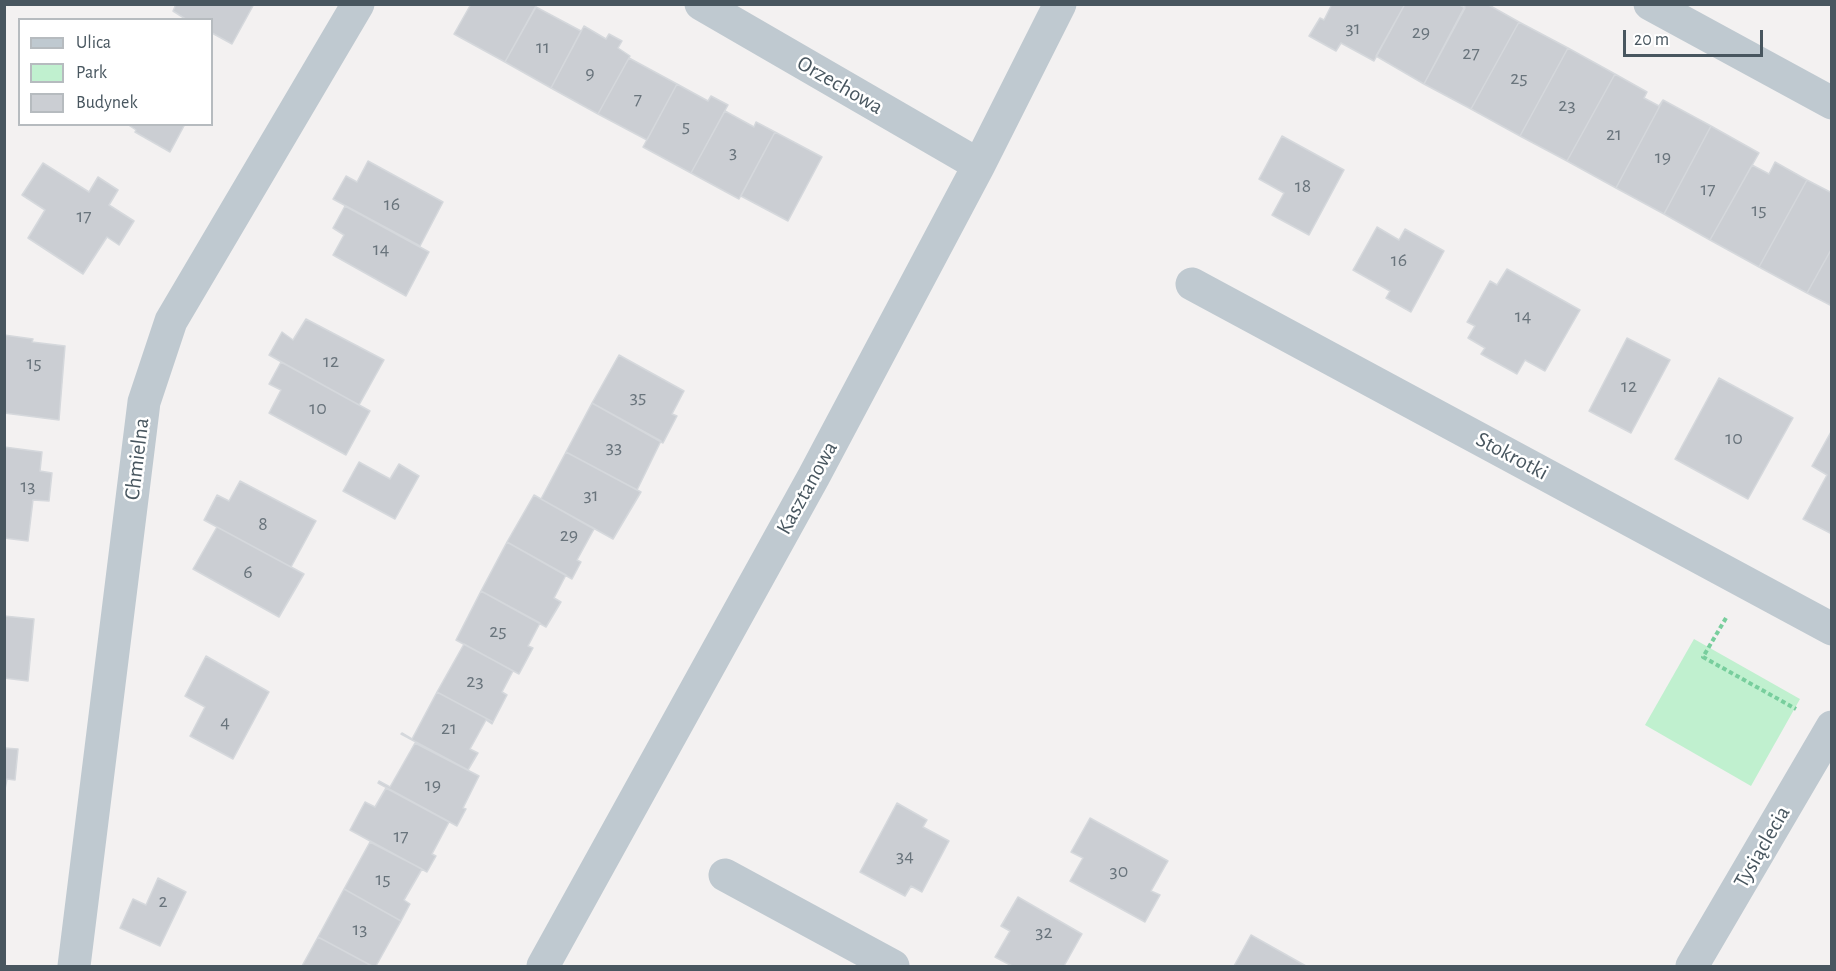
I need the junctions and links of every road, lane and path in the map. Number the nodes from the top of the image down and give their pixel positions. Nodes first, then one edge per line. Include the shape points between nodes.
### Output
1 (358, 4) edge
2 (701, 4) edge
3 (1060, 4) edge
4 (1650, 4) edge
5 (1832, 103) edge
6 (979, 165) junction
7 (1191, 284) dead end
8 (1746, 582) junction
9 (1832, 629) edge
10 (1831, 728) edge
11 (726, 875) dead end
12 (74, 966) edge
13 (543, 966) edge
14 (893, 966) edge
15 (1692, 966) edge

1 - 12 street, Chmielna via 171,321 144,402
2 - 6 street, Orzechowa
3 - 6 street, Kasztanowa
4 - 5 street
6 - 13 street, Kasztanowa via 808,487
7 - 8 street, Stokrotki
8 - 9 street, Stokrotki
8 - 10 path via 1703,657
10 - 15 street, Tysiąclecia
11 - 14 street

